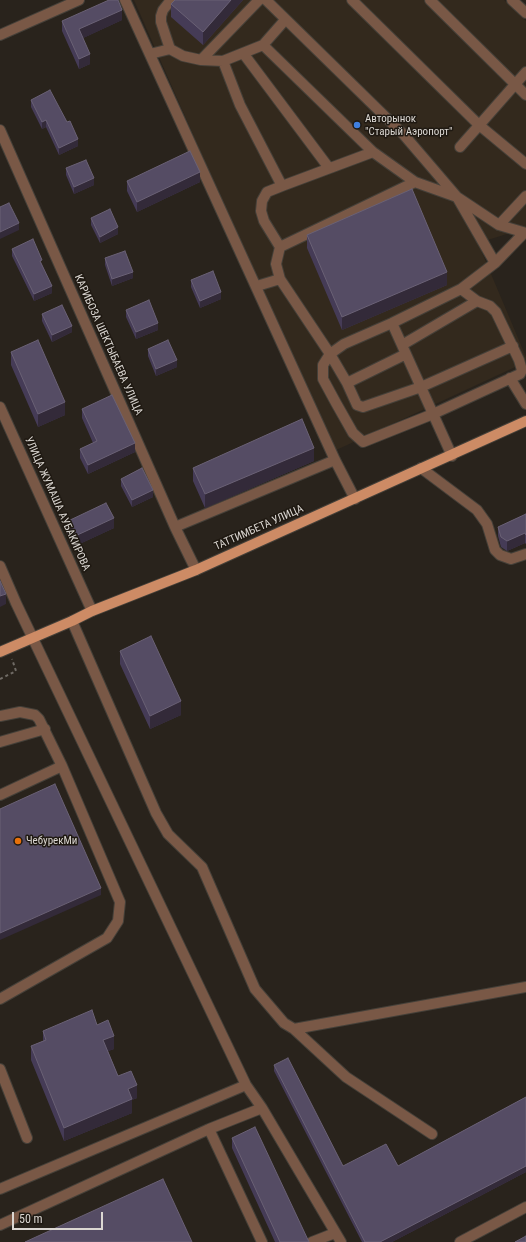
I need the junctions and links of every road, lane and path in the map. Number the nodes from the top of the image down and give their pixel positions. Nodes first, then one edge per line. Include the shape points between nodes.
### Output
1 (79, 0) edge
2 (125, 0) edge
3 (171, 0) edge
4 (259, 0) edge
5 (266, 0) edge
6 (352, 0) edge
7 (430, 0) edge
8 (512, 0) edge
9 (526, 13) edge
10 (285, 20) junction
11 (0, 35) edge
12 (263, 45) junction
13 (170, 49) junction
14 (243, 53) junction
15 (150, 54) junction
16 (201, 60) junction
17 (223, 61) junction
18 (526, 72) edge
19 (515, 85) junction
20 (526, 95) edge
21 (478, 125) junction
22 (0, 130) edge
23 (460, 147) dead end
24 (373, 152) junction
25 (526, 164) edge
26 (329, 168) junction
27 (415, 182) junction
28 (282, 186) junction
29 (526, 196) edge
30 (457, 197) junction
31 (499, 225) junction
32 (525, 233) edge
33 (280, 247) junction
34 (495, 263) junction
35 (280, 278) junction
36 (257, 286) junction
37 (461, 289) junction
38 (478, 301) junction
39 (392, 323) junction
40 (513, 346) junction
41 (404, 350) junction
42 (330, 354) junction
43 (510, 378) junction
44 (347, 382) junction
45 (421, 387) junction
46 (526, 404) edge
47 (0, 407) edge
48 (433, 414) junction
49 (526, 421) edge
50 (452, 456) junction
51 (335, 460) junction
52 (421, 468) junction
53 (355, 499) junction
54 (175, 527) junction
55 (526, 554) edge
56 (0, 566) edge
57 (196, 570) junction
58 (92, 611) junction
59 (72, 621) junction
60 (33, 638) junction
61 (5, 650) edge
62 (0, 679) edge
63 (0, 716) edge
64 (45, 729) junction
65 (0, 742) edge
66 (62, 766) junction
67 (0, 795) edge
68 (526, 987) edge
69 (0, 1000) edge
70 (294, 1029) junction
71 (0, 1069) edge
72 (246, 1085) junction
73 (262, 1108) junction
74 (209, 1129) junction
75 (432, 1134) dead end
76 (27, 1138) dead end
77 (0, 1189) edge
78 (526, 1208) edge
79 (0, 1225) edge
80 (335, 1233) junction
81 (262, 1242) edge
82 (312, 1242) edge
83 (341, 1242) edge
84 (460, 1242) edge

1 - 11 street
2 - 15 street
3 - 13 street via 163,10 161,22
4 - 16 street
5 - 10 street
6 - 21 street
7 - 19 street
8 - 9 street
10 - 12 street
10 - 30 street via 404,135
12 - 14 street
12 - 24 street
13 - 15 street
13 - 16 street via 183,56
14 - 17 street
14 - 26 street
15 - 36 street
16 - 17 street
17 - 28 street via 240,105
18 - 19 street
19 - 20 street
19 - 21 street
21 - 23 street
21 - 25 street
22 - 54 street, КАРИБОЗА ШЕКТЫБАЕВА УЛИЦА
24 - 26 street
24 - 27 street
26 - 28 street
27 - 30 street
27 - 33 street
28 - 33 street via 267,192 262,201 261,211 264,221
29 - 31 street
30 - 31 street
30 - 34 street
31 - 32 street
32 - 34 street
33 - 35 street via 276,264
34 - 37 street
35 - 36 street
35 - 42 street
36 - 51 street
37 - 38 street
37 - 39 street
38 - 40 street via 496,312
38 - 41 street
39 - 41 street
39 - 42 street via 344,344
40 - 43 street via 522,370 520,374
40 - 45 street
41 - 44 street
41 - 45 street
42 - 44 street
42 - 48 street via 323,365 323,379 353,433 363,442
43 - 46 street
43 - 48 street
44 - 45 street via 354,400 360,407
45 - 48 street
47 - 58 street, УЛИЦА ЖУМАША АУБАКИРОВА
48 - 50 street
49 - 50 main road, ТАТТИМБЕТА УЛИЦА
50 - 52 main road, ТАТТИМБЕТА УЛИЦА
51 - 53 street
51 - 54 street
52 - 53 main road, ТАТТИМБЕТА УЛИЦА
52 - 55 street via 477,510 487,524 495,550 511,559
53 - 57 main road, ТАТТИМБЕТА УЛИЦА
54 - 57 street, КАРИБОЗА ШЕКТЫБАЕВА УЛИЦА
56 - 60 street
57 - 58 main road, ТАТТИМБЕТА УЛИЦА
58 - 59 main road, ТАТТИМБЕТА УЛИЦА
59 - 60 main road, ТАТТИМБЕТА УЛИЦА
59 - 70 street via 156,813 168,834 202,867 255,989 284,1023
60 - 61 main road, ТАТТИМБЕТА УЛИЦА
60 - 72 street
61 - 62 path via 16,672
63 - 64 street via 29,713 39,719
64 - 65 street
64 - 66 street
66 - 67 street
66 - 69 street via 120,902 118,921 107,938
68 - 70 street
70 - 75 street via 346,1077
71 - 76 street
72 - 73 street
72 - 77 street
73 - 74 street
73 - 80 street
74 - 79 street
74 - 81 street
78 - 84 street
80 - 82 street
80 - 83 street

